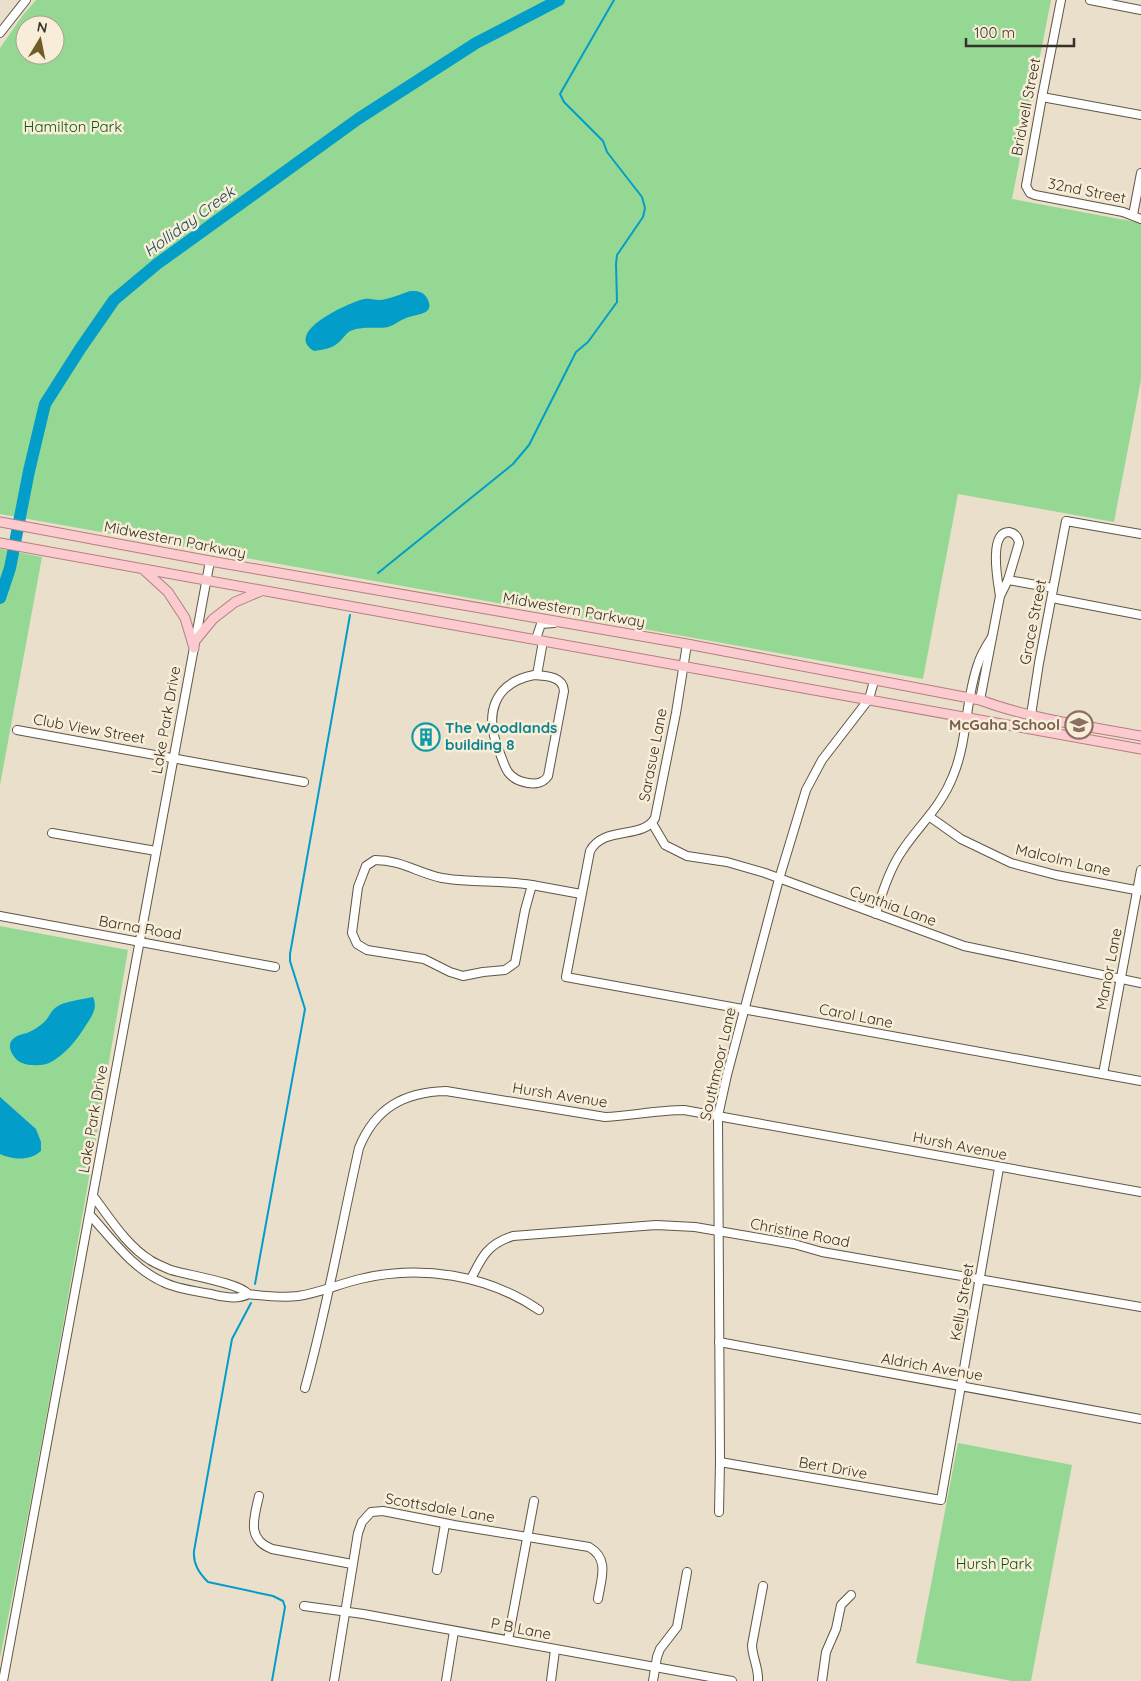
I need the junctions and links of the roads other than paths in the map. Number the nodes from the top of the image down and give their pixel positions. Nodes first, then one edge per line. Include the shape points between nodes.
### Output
1 (26, 0) edge
2 (1061, 0) edge
3 (1090, 0) edge
4 (1141, 10) edge
5 (0, 33) edge
6 (1042, 97) junction
7 (1141, 115) edge
8 (1141, 173) edge
9 (1028, 189) joint
10 (1133, 215) junction
11 (1141, 219) edge
12 (0, 522) edge
13 (1141, 534) edge
14 (0, 543) edge
15 (210, 561) junction
16 (145, 570) junction
17 (1008, 580) junction
18 (206, 582) junction
19 (1053, 588) junction
20 (261, 592) junction
21 (1000, 596) junction
22 (1052, 598) junction
23 (1141, 615) edge
24 (588, 627) junction
25 (992, 637) junction
26 (539, 640) junction
27 (687, 644) junction
28 (194, 645) junction
29 (684, 665) junction
30 (537, 675) junction
31 (874, 681) junction
32 (969, 698) junction
33 (869, 699) junction
34 (980, 700) junction
35 (967, 716) junction
36 (1031, 716) junction
37 (1029, 728) junction
38 (17, 730) dead end
39 (1141, 736) edge
40 (1141, 749) edge
41 (174, 758) junction
42 (304, 782) dead end
43 (930, 816) junction
44 (652, 822) junction
45 (52, 833) dead end
46 (156, 851) junction
47 (1141, 870) edge
48 (779, 879) junction
49 (532, 885) junction
50 (1139, 891) edge
51 (581, 894) junction
52 (876, 914) junction
53 (0, 916) edge
54 (140, 942) junction
55 (275, 967) dead end
56 (566, 977) joint
57 (1120, 980) junction
58 (1141, 983) edge
59 (744, 1010) junction
60 (1103, 1074) junction
61 (1141, 1081) edge
62 (718, 1116) junction
63 (998, 1168) junction
64 (1141, 1192) edge
65 (93, 1196) junction
66 (90, 1215) junction
67 (718, 1231) junction
68 (980, 1278) junction
69 (471, 1279) junction
70 (329, 1288) junction
71 (248, 1294) junction
72 (1141, 1307) edge
73 (539, 1310) dead end
74 (718, 1342) junction
75 (961, 1386) junction
76 (305, 1388) dead end
77 (1141, 1419) edge
78 (720, 1462) junction
79 (258, 1496) dead end
80 (941, 1500) joint
81 (534, 1501) dead end
82 (719, 1512) dead end
83 (444, 1524) junction
84 (527, 1537) junction
85 (352, 1564) junction
86 (437, 1570) dead end
87 (687, 1572) dead end
88 (762, 1586) dead end
89 (851, 1594) dead end
90 (598, 1599) dead end
91 (304, 1606) dead end
92 (345, 1612) junction
93 (454, 1631) junction
94 (508, 1640) junction
95 (556, 1650) junction
96 (655, 1667) junction
97 (4, 1681) edge
98 (334, 1681) edge
99 (446, 1681) edge
100 (551, 1681) edge
101 (653, 1681) edge
102 (732, 1681) edge
103 (758, 1681) edge
104 (822, 1681) edge

1 - 5 street
2 - 6 street, Bridwell Street
3 - 4 street
6 - 7 street
6 - 9 street, Bridwell Street via 1026,182
8 - 10 street
9 - 10 street, 32nd Street via 1034,195
10 - 11 street, 32nd Street
12 - 15 main road, Midwestern Parkway
13 - 19 street, Grace Street via 1066,521
14 - 16 main road
15 - 18 street, Lake Park Drive
15 - 24 main road, Midwestern Parkway
16 - 18 main road
16 - 28 main road via 168,592 185,618
17 - 19 street
17 - 21 street
17 - 21 street via 1020,542 1013,533 1007,532 998,541 996,566
18 - 20 main road
18 - 28 street, Lake Park Drive
19 - 22 street, Grace Street
20 - 26 main road
20 - 28 main road via 235,602 212,619
21 - 25 street
22 - 23 street
22 - 36 street, Grace Street
24 - 26 street via 541,624
24 - 27 main road, Midwestern Parkway
25 - 32 street via 978,663
25 - 34 street
26 - 29 main road
26 - 30 street
27 - 29 street, Sarasue Lane
27 - 31 main road, Midwestern Parkway
28 - 41 street, Lake Park Drive
29 - 33 main road
29 - 44 street, Sarasue Lane via 657,810
30 - 30 street via 518,679 503,690 492,711 491,722 492,735 507,771 513,777 535,784 545,781 548,776 564,691 558,679
31 - 32 main road, Midwestern Parkway
31 - 33 street, Southmoor Lane
32 - 34 main road, Midwestern Parkway
32 - 35 street
33 - 35 main road
33 - 48 street, Southmoor Lane via 822,760 806,790
34 - 36 main road, Midwestern Parkway
35 - 37 main road
35 - 43 street via 954,775
36 - 37 street, Grace Street
36 - 39 main road, Midwestern Parkway
37 - 40 main road
38 - 41 street, Club View Street
41 - 42 street, Club View Street
41 - 46 street, Lake Park Drive
43 - 50 street, Malcolm Lane via 961,839 1011,863
43 - 52 street via 897,859
44 - 48 street, Cynthia Lane via 665,845 687,856 743,866
44 - 51 street, Sarasue Lane via 605,838 593,846
45 - 46 street
46 - 54 street, Lake Park Drive
47 - 50 street, Manor Lane
48 - 52 street, Cynthia Lane
48 - 59 street, Southmoor Lane
49 - 49 street via 442,878 398,862 375,860 366,866 360,882 353,938 367,950 424,959 457,975 505,970 515,963
49 - 51 street
50 - 57 street, Manor Lane
51 - 56 street, Sarasue Lane
52 - 57 street, Cynthia Lane via 964,946
53 - 54 street, Barna Road
54 - 55 street, Barna Road
54 - 65 street, Lake Park Drive
56 - 59 street, Carol Lane
57 - 58 street, Cynthia Lane
57 - 60 street, Manor Lane
59 - 60 street, Carol Lane
59 - 62 street, Southmoor Lane
60 - 61 street, Carol Lane
62 - 63 street, Hursh Avenue
62 - 67 street, Southmoor Lane
62 - 70 street, Hursh Avenue via 673,1110 605,1117 446,1091 415,1095 390,1106 373,1122 359,1148
63 - 64 street, Hursh Avenue
63 - 68 street, Kelly Street
65 - 66 street, Lake Park Drive
65 - 71 street via 125,1238 149,1260 172,1270 228,1284
66 - 71 street via 133,1263 164,1283 219,1296 244,1297
66 - 97 street, Lake Park Drive
67 - 68 street, Christine Road
67 - 69 street, Christine Road via 656,1225 514,1236 491,1247
67 - 74 street, Southmoor Lane
68 - 72 street, Christine Road
68 - 75 street, Kelly Street
69 - 70 street via 397,1273
69 - 73 street via 505,1290
70 - 71 street via 298,1296
70 - 76 street, Hursh Avenue
74 - 75 street, Aldrich Avenue
74 - 78 street, Southmoor Lane
75 - 77 street, Aldrich Avenue
75 - 80 street, Kelly Street
78 - 80 street, Bert Drive
78 - 82 street, Southmoor Lane
79 - 85 street via 255,1533 263,1546
81 - 84 street
83 - 84 street, Scottsdale Lane
83 - 85 street, Scottsdale Lane via 382,1511 371,1512 362,1522
83 - 86 street
84 - 90 street, Scottsdale Lane via 594,1550 603,1561
84 - 94 street
85 - 92 street, Scottsdale Lane
87 - 96 street via 677,1627 660,1650
88 - 103 street via 752,1645
89 - 104 street via 841,1605 836,1629 826,1652
91 - 92 street, P B Lane
92 - 93 street, P B Lane
92 - 98 street, Scottsdale Lane
93 - 94 street, P B Lane
93 - 99 street
94 - 95 street, P B Lane
95 - 96 street, P B Lane
95 - 100 street
96 - 101 street
96 - 102 street, P B Lane

